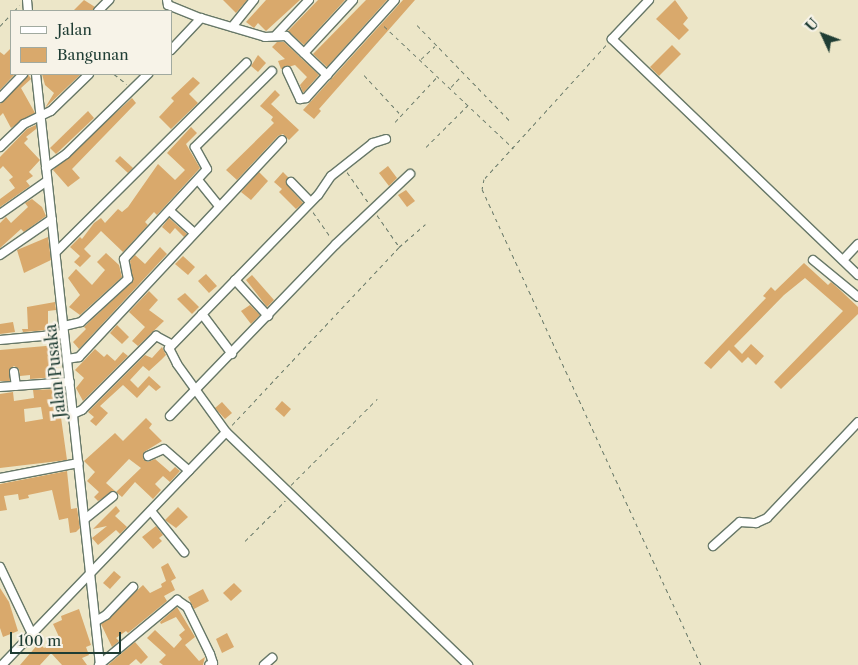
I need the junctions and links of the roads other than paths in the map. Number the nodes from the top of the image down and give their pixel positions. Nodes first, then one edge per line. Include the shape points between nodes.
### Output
1 (109, 0) edge
2 (167, 0) edge
3 (254, 0) edge
4 (309, 0) edge
5 (353, 0) edge
6 (395, 0) edge
7 (649, 0) edge
8 (99, 10) edge
9 (199, 20) junction
10 (232, 27) junction
11 (276, 35) junction
12 (172, 49) edge
13 (304, 53) junction
14 (246, 63) dead end
15 (272, 71) dead end
16 (287, 71) dead end
17 (327, 74) junction
18 (22, 75) edge
19 (36, 75) edge
20 (88, 75) edge
21 (147, 75) edge
22 (0, 98) edge
23 (41, 118) junction
24 (386, 139) dead end
25 (282, 140) dead end
26 (0, 147) edge
27 (46, 168) junction
28 (410, 174) dead end
29 (198, 180) junction
30 (47, 181) junction
31 (291, 182) dead end
32 (309, 203) junction
33 (219, 206) junction
34 (171, 212) junction
35 (0, 214) edge
36 (52, 220) junction
37 (194, 233) junction
38 (858, 244) edge
39 (57, 251) junction
40 (0, 255) edge
41 (813, 260) dead end
42 (843, 260) junction
43 (858, 275) edge
44 (235, 280) junction
45 (858, 297) edge
46 (202, 314) junction
47 (268, 316) junction
48 (64, 330) junction
49 (0, 340) edge
50 (171, 344) junction
51 (232, 354) junction
52 (67, 359) junction
53 (14, 372) dead end
54 (70, 382) junction
55 (16, 386) junction
56 (0, 387) edge
57 (196, 392) junction
58 (73, 414) junction
59 (170, 416) dead end
60 (858, 422) edge
61 (226, 432) junction
62 (148, 456) dead end
63 (78, 463) junction
64 (189, 471) junction
65 (0, 478) edge
66 (113, 496) dead end
67 (151, 511) junction
68 (85, 519) junction
69 (713, 546) dead end
70 (184, 552) dead end
71 (0, 567) edge
72 (90, 574) junction
73 (3, 583) edge
74 (133, 587) dead end
75 (96, 621) junction
76 (32, 634) junction
77 (272, 658) dead end
78 (2, 665) edge
79 (99, 665) edge
80 (210, 665) edge
81 (264, 665) edge
82 (468, 665) edge

1 - 8 street
2 - 9 street via 168,5
3 - 10 street
4 - 11 street
5 - 13 street
6 - 17 street
7 - 42 street via 612,39
9 - 10 street
9 - 12 street
10 - 11 street via 265,37
11 - 13 street via 286,36
13 - 17 street
14 - 39 street
15 - 29 street via 195,147 208,167
16 - 17 street via 299,97 304,100
18 - 22 street
19 - 23 street, Jalan Pusaka
20 - 23 street
21 - 27 street via 58,161
23 - 26 street via 24,124
23 - 27 street, Jalan Pusaka
24 - 32 street via 373,143 337,170
25 - 33 street
27 - 30 street, Jalan Pusaka
28 - 47 street via 336,244
29 - 33 street
29 - 34 street
30 - 35 street
30 - 36 street, Jalan Pusaka
31 - 32 street
32 - 44 street
33 - 37 street
34 - 37 street
34 - 48 street via 124,259 128,279 82,322
36 - 39 street, Jalan Pusaka
36 - 40 street
37 - 52 street via 79,356
38 - 42 street
39 - 48 street, Jalan Pusaka
41 - 45 street
42 - 43 street
44 - 46 street
44 - 47 street
46 - 50 street
46 - 51 street
47 - 51 street
48 - 49 street
48 - 52 street, Jalan Pusaka
50 - 57 street via 170,351
50 - 58 street via 156,336 82,410
51 - 57 street
52 - 54 street, Jalan Pusaka
53 - 55 street
54 - 55 street
54 - 58 street, Jalan Pusaka
55 - 56 street
57 - 59 street
57 - 61 street
58 - 63 street, Jalan Pusaka
60 - 69 street via 767,518 756,523 740,522
61 - 64 street
61 - 82 street
62 - 64 street via 164,449
63 - 65 street
63 - 68 street, Jalan Pusaka
64 - 67 street
66 - 68 street
67 - 70 street
67 - 72 street
68 - 72 street, Jalan Pusaka
71 - 73 street
72 - 75 street, Jalan Pusaka
72 - 76 street
73 - 76 street
74 - 75 street
75 - 79 street, Jalan Pusaka
76 - 78 street
77 - 81 street
79 - 80 street via 177,600 187,607 210,654 213,663

